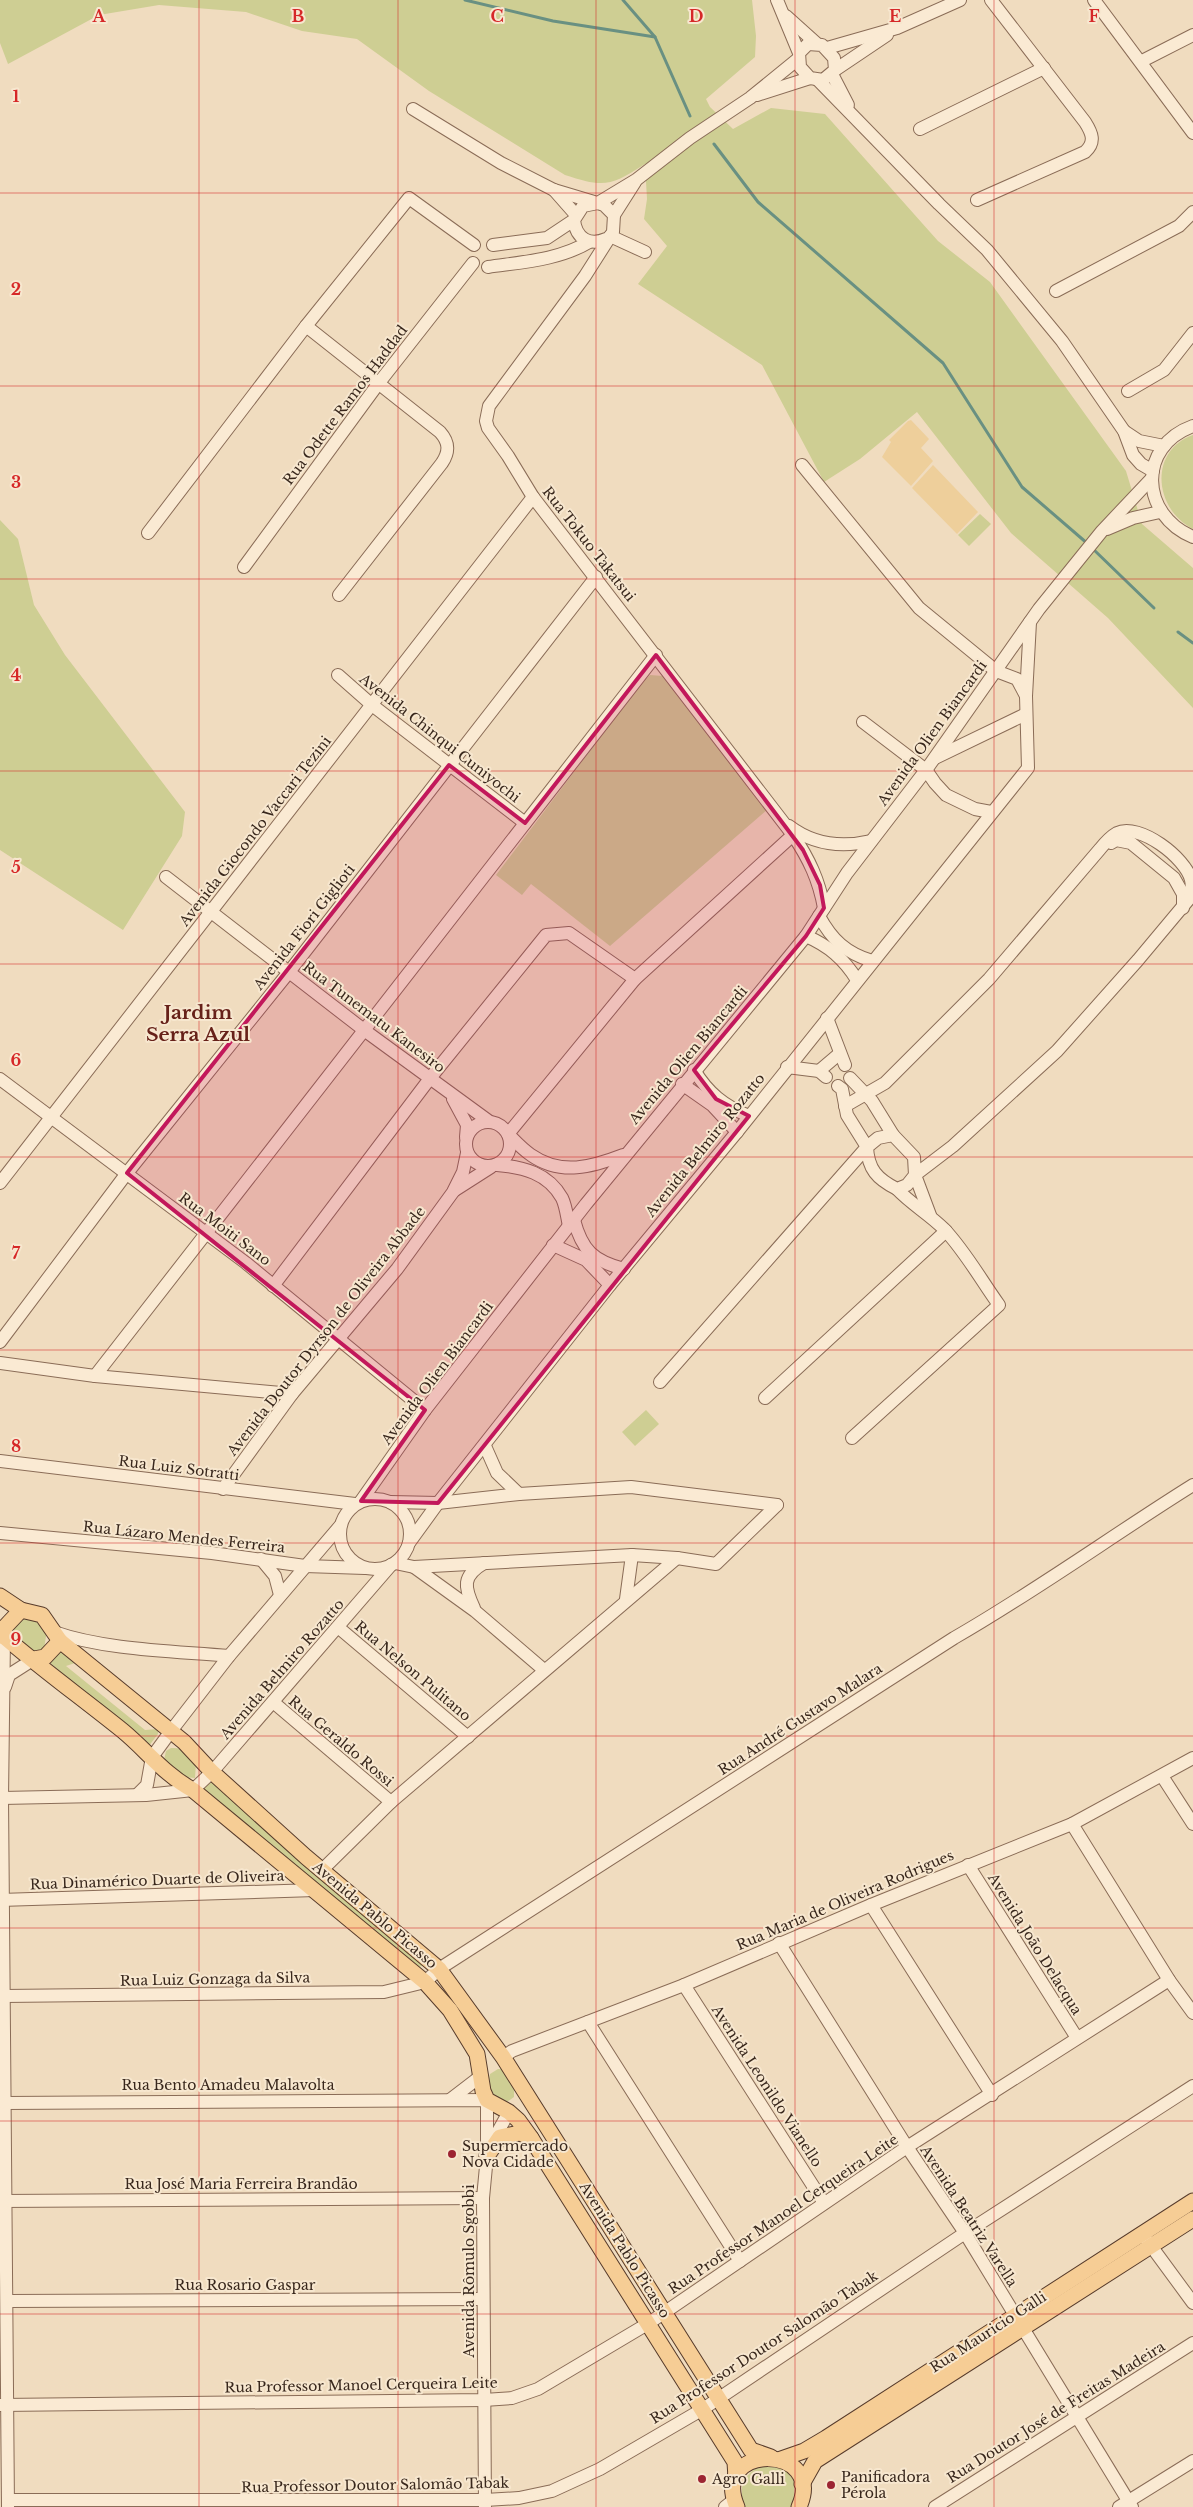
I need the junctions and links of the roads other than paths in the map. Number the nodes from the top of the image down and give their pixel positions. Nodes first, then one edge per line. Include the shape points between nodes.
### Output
1 (777, 0) edge
2 (960, 0) edge
3 (991, 0) edge
4 (1094, 0) edge
5 (784, 14) junction
6 (897, 28) junction
7 (1193, 34) edge
8 (822, 46) junction
9 (798, 56) junction
10 (1142, 61) junction
11 (1044, 68) junction
12 (834, 72) junction
13 (814, 79) junction
14 (750, 98) junction
15 (413, 109) dead end
16 (852, 114) junction
17 (920, 129) dead end
18 (1193, 132) edge
19 (636, 180) junction
20 (554, 190) junction
21 (977, 200) dead end
22 (596, 202) junction
23 (1193, 212) edge
24 (575, 218) junction
25 (614, 218) junction
26 (608, 237) junction
27 (546, 238) junction
28 (591, 242) junction
29 (474, 245) junction
30 (493, 245) junction
31 (551, 257) junction
32 (473, 263) junction
33 (488, 267) junction
34 (585, 276) junction
35 (1056, 291) dead end
36 (306, 326) junction
37 (1193, 333) edge
38 (378, 384) junction
39 (1128, 391) dead end
40 (1193, 426) edge
41 (1124, 431) junction
42 (1164, 446) junction
43 (802, 465) dead end
44 (1152, 474) junction
45 (533, 497) junction
46 (1160, 512) junction
47 (148, 532) dead end
48 (1101, 533) junction
49 (1193, 537) edge
50 (244, 567) dead end
51 (596, 577) junction
52 (339, 596) dead end
53 (1030, 622) junction
54 (656, 655) junction
55 (996, 671) junction
56 (338, 675) dead end
57 (1026, 696) junction
58 (372, 705) junction
59 (1026, 714) junction
60 (863, 722) dead end
61 (930, 764) junction
62 (450, 765) junction
63 (991, 812) junction
64 (783, 821) junction
65 (525, 823) junction
66 (793, 835) junction
67 (871, 841) junction
68 (166, 877) dead end
69 (211, 912) junction
70 (821, 912) junction
71 (806, 936) junction
72 (872, 961) junction
73 (288, 972) junction
74 (634, 979) junction
75 (857, 980) junction
76 (827, 1018) junction
77 (364, 1030) junction
78 (787, 1067) junction
79 (694, 1070) junction
80 (431, 1077) junction
81 (850, 1078) dead end
82 (0, 1079) edge
83 (682, 1084) junction
84 (838, 1086) dead end
85 (446, 1088) junction
86 (865, 1094) junction
87 (845, 1106) junction
88 (50, 1116) junction
89 (749, 1116) junction
90 (490, 1122) junction
91 (737, 1132) junction
92 (508, 1134) junction
93 (893, 1135) junction
94 (466, 1138) junction
95 (867, 1148) junction
96 (467, 1153) junction
97 (625, 1155) junction
98 (941, 1156) junction
99 (914, 1157) junction
100 (494, 1166) junction
101 (870, 1167) junction
102 (128, 1173) junction
103 (842, 1175) junction
104 (915, 1175) junction
105 (0, 1183) edge
106 (897, 1188) junction
107 (453, 1192) junction
108 (930, 1215) junction
109 (571, 1223) junction
110 (946, 1231) junction
111 (205, 1234) junction
112 (554, 1246) junction
113 (624, 1269) junction
114 (610, 1285) junction
115 (273, 1286) junction
116 (337, 1338) junction
117 (0, 1342) edge
118 (0, 1363) edge
119 (95, 1376) junction
120 (660, 1382) dead end
121 (292, 1394) junction
122 (765, 1398) dead end
123 (425, 1410) junction
124 (852, 1438) dead end
125 (485, 1446) junction
126 (0, 1461) edge
127 (1193, 1485) edge
128 (223, 1489) junction
129 (519, 1494) junction
130 (390, 1502) junction
131 (358, 1503) junction
132 (438, 1503) junction
133 (340, 1526) junction
134 (0, 1533) edge
135 (409, 1543) junction
136 (632, 1554) junction
137 (677, 1558) junction
138 (261, 1560) junction
139 (484, 1563) junction
140 (393, 1564) junction
141 (305, 1566) junction
142 (414, 1567) junction
143 (365, 1568) junction
144 (280, 1595) junction
145 (0, 1596) edge
146 (626, 1599) junction
147 (21, 1610) junction
148 (475, 1610) junction
149 (339, 1628) junction
150 (1, 1636) edge
151 (57, 1637) junction
152 (229, 1656) junction
153 (34, 1659) junction
154 (544, 1670) junction
155 (3, 1694) junction
156 (273, 1702) junction
157 (171, 1731) junction
158 (468, 1737) junction
159 (152, 1757) junction
160 (1193, 1758) edge
161 (212, 1772) junction
162 (1162, 1776) junction
163 (193, 1790) junction
164 (138, 1794) junction
165 (2, 1798) junction
166 (391, 1802) junction
167 (1072, 1824) junction
168 (1193, 1824) edge
169 (968, 1865) junction
170 (323, 1869) junction
171 (315, 1890) junction
172 (1, 1900) edge
173 (871, 1905) junction
174 (779, 1943) junction
175 (439, 1969) junction
176 (1169, 1980) junction
177 (425, 1982) junction
178 (684, 1984) junction
179 (4, 1996) junction
180 (1193, 2013) edge
181 (588, 2022) junction
182 (1076, 2038) junction
183 (503, 2057) junction
184 (481, 2076) junction
185 (1193, 2086) edge
186 (522, 2089) junction
187 (992, 2095) junction
188 (451, 2099) junction
189 (487, 2100) junction
190 (5, 2103) junction
191 (509, 2112) junction
192 (531, 2138) junction
193 (908, 2147) junction
194 (487, 2156) junction
195 (483, 2198) junction
196 (3, 2201) edge
197 (1193, 2202) edge
198 (824, 2203) junction
199 (1193, 2219) edge
200 (965, 2233) junction
201 (1147, 2240) junction
202 (740, 2262) junction
203 (484, 2299) junction
204 (6, 2301) junction
205 (1193, 2303) edge
206 (665, 2313) junction
207 (1014, 2314) junction
208 (649, 2323) junction
209 (1024, 2329) junction
210 (1193, 2344) edge
211 (718, 2398) junction
212 (484, 2400) junction
213 (4, 2405) edge
214 (703, 2409) junction
215 (1076, 2417) junction
216 (776, 2458) junction
217 (1193, 2460) edge
218 (736, 2478) junction
219 (802, 2484) junction
220 (8, 2504) edge
221 (485, 2504) edge
222 (732, 2505) edge
223 (1127, 2505) edge
224 (800, 2506) edge
225 (935, 2507) edge

1 - 5 street
2 - 6 street
3 - 11 street
4 - 10 street
5 - 8 street
5 - 9 street
6 - 8 street
6 - 12 street
7 - 10 street
8 - 9 street via 808,44
8 - 12 street via 834,58
9 - 13 street via 800,67
9 - 14 street
10 - 18 street
11 - 17 street
11 - 21 street via 1085,122 1092,139 1090,147
12 - 13 street via 823,80
12 - 16 street
13 - 14 street
13 - 16 street
14 - 19 street via 690,138
15 - 20 street via 501,164
16 - 41 street via 987,250 1062,341
19 - 22 street
19 - 25 street
20 - 22 street
20 - 24 street
22 - 24 street via 583,206
22 - 25 street via 604,205
23 - 35 street via 1179,226
24 - 27 street
24 - 28 street via 578,234
25 - 26 street
25 - 26 street via 642,251
26 - 28 street
26 - 34 street, Rua Tokuo Takatsui
27 - 30 street
27 - 31 street
28 - 31 street
28 - 34 street
29 - 30 street via 484,242
29 - 32 street via 470,254
29 - 36 street via 409,198
30 - 33 street via 496,260
31 - 33 street
32 - 33 street
32 - 38 street, Rua Odette Ramos Haddad
34 - 45 street, Rua Tokuo Takatsui via 487,413 488,428
36 - 38 street
36 - 47 street
37 - 39 street via 1164,370
38 - 50 street, Rua Odette Ramos Haddad
38 - 52 street via 446,438 447,455
40 - 42 street via 1176,434
41 - 42 street via 1139,441
41 - 44 street via 1133,455
42 - 44 street
43 - 55 street via 919,608
44 - 46 street via 1153,496
44 - 48 street, Avenida Olien Biancardi
45 - 51 street, Rua Tokuo Takatsui
45 - 58 street, Avenida Giocondo Vaccari Tezini
46 - 48 street, Avenida Olien Biancardi via 1133,518
46 - 49 street via 1170,523
48 - 53 street, Avenida Olien Biancardi
51 - 54 street, Rua Tokuo Takatsui
51 - 62 street, Avenida Fiori Giglioti
53 - 55 street, Avenida Olien Biancardi
53 - 57 street
54 - 64 street, Rua Tokuo Takatsui
54 - 65 street
55 - 57 street via 1016,678
55 - 61 street, Avenida Olien Biancardi
56 - 58 street, Avenida Chinqui Cuniyochi
57 - 59 street
58 - 62 street, Avenida Chinqui Cuniyochi
58 - 69 street, Avenida Giocondo Vaccari Tezini
59 - 61 street
59 - 63 street, Avenida Belmiro Rozatto via 1028,768
60 - 61 street
61 - 63 street via 935,783 946,795 975,809
61 - 67 street, Avenida Olien Biancardi
62 - 65 street, Avenida Chinqui Cuniyochi
62 - 73 street, Avenida Fiori Giglioti
63 - 72 street, Avenida Belmiro Rozatto
64 - 66 street, Rua Tokuo Takatsui
64 - 67 street, Rua Tokuo Takatsui via 810,838 825,843 840,846
65 - 77 street
66 - 70 street, Rua Tokuo Takatsui via 820,885
66 - 74 street
67 - 70 street, Avenida Olien Biancardi
68 - 69 street, Rua Tunematu Kanesiro
69 - 73 street, Rua Tunematu Kanesiro
69 - 88 street, Avenida Giocondo Vaccari Tezini
70 - 71 street, Avenida Olien Biancardi
70 - 72 street via 827,932 840,946 855,956
71 - 75 street via 836,953
71 - 79 street, Avenida Olien Biancardi
72 - 75 street, Avenida Belmiro Rozatto
73 - 77 street, Rua Tunematu Kanesiro
73 - 102 street, Avenida Fiori Giglioti
74 - 80 street via 569,933 546,935
74 - 92 street
75 - 76 street, Avenida Belmiro Rozatto
76 - 78 street, Avenida Belmiro Rozatto
76 - 78 street via 842,1059 822,1074
77 - 80 street, Rua Tunematu Kanesiro
77 - 111 street
78 - 89 street, Avenida Belmiro Rozatto
79 - 83 street, Avenida Olien Biancardi
79 - 89 street via 716,1099
80 - 85 street, Rua Tunematu Kanesiro
80 - 115 street
81 - 86 street
82 - 88 street, Rua Moiti Sano
83 - 91 street via 712,1105
83 - 97 street, Avenida Olien Biancardi
84 - 87 street via 842,1089
85 - 90 street, Rua Tunematu Kanesiro
85 - 94 street, Rua Tunematu Kanesiro via 467,1125
86 - 87 street
86 - 93 street
86 - 98 street via 885,1083 989,979 1100,849 1118,833 1134,831 1145,834 1180,861 1187,870 1192,888 1183,908 1057,1051
87 - 95 street
88 - 102 street, Rua Moiti Sano
88 - 105 street, Avenida Giocondo Vaccari Tezini
89 - 91 street, Avenida Belmiro Rozatto
90 - 92 street
90 - 94 street via 475,1126
91 - 113 street, Avenida Belmiro Rozatto
92 - 97 street via 531,1156 561,1168 592,1167
92 - 100 street via 508,1155
93 - 95 street via 878,1138
93 - 99 street
94 - 96 street
95 - 101 street
95 - 103 street
96 - 100 street via 477,1164
96 - 107 street, Avenida Doutor Dyrson de Oliveira Abbade via 463,1172
97 - 109 street, Avenida Olien Biancardi
98 - 99 street
98 - 104 street
99 - 104 street
100 - 107 street, Avenida Doutor Dyrson de Oliveira Abbade
100 - 109 street via 523,1167 546,1179 562,1199
101 - 103 street
101 - 106 street via 885,1183
102 - 111 street, Rua Moiti Sano
102 - 117 street, Avenida Fiori Giglioti
103 - 120 street
104 - 106 street via 908,1185
104 - 108 street
106 - 108 street via 908,1201
107 - 116 street, Avenida Doutor Dyrson de Oliveira Abbade via 397,1269
108 - 110 street
109 - 112 street, Avenida Olien Biancardi
109 - 113 street via 590,1253 606,1264
110 - 122 street
110 - 124 street via 999,1305
111 - 115 street, Rua Moiti Sano
111 - 119 street
112 - 114 street via 586,1260
112 - 123 street, Avenida Olien Biancardi
113 - 114 street, Avenida Belmiro Rozatto
114 - 125 street, Avenida Belmiro Rozatto
115 - 116 street, Rua Moiti Sano
116 - 121 street, Avenida Doutor Dyrson de Oliveira Abbade
116 - 123 street, Rua Moiti Sano
118 - 119 street
119 - 121 street
121 - 128 street, Avenida Doutor Dyrson de Oliveira Abbade
123 - 131 street, Avenida Olien Biancardi
125 - 129 street via 497,1473
125 - 132 street, Avenida Belmiro Rozatto
126 - 128 street, Rua Luiz Sotratti
127 - 175 street, Rua André Gustavo Malara
128 - 131 street, Rua Luiz Sotratti
129 - 132 street
129 - 137 street via 631,1487 777,1505 716,1564
130 - 131 street via 376,1499
130 - 132 street
130 - 135 street via 403,1512 410,1527
131 - 133 street via 346,1514
132 - 135 street, Avenida Belmiro Rozatto
133 - 141 street
133 - 143 street via 340,1544 349,1559
134 - 138 street, Rua Lázaro Mendes Ferreira
135 - 140 street via 401,1558
136 - 137 street
136 - 139 street
136 - 146 street
137 - 146 street
138 - 141 street, Rua Lázaro Mendes Ferreira
138 - 144 street via 275,1576
139 - 142 street
139 - 148 street via 471,1570 466,1587
140 - 142 street
140 - 143 street via 374,1570
140 - 149 street, Avenida Belmiro Rozatto
141 - 143 street, Rua Lázaro Mendes Ferreira
141 - 144 street
142 - 148 street
144 - 152 street
145 - 147 main road, Avenida Pablo Picasso
146 - 154 street
147 - 150 main road
147 - 151 main road, Avenida Pablo Picasso via 42,1615
148 - 154 street
149 - 156 street, Avenida Belmiro Rozatto
149 - 158 street, Rua Nelson Pulitano
150 - 153 main road, Avenida Pablo Picasso
150 - 155 street
151 - 152 street
151 - 153 main road via 45,1657
151 - 157 main road, Avenida Pablo Picasso
152 - 157 street
153 - 155 street via 9,1675
153 - 159 main road, Avenida Pablo Picasso
154 - 158 street
155 - 165 street
156 - 161 street, Avenida Belmiro Rozatto
156 - 166 street, Rua Geraldo Rossi
157 - 159 street
157 - 161 main road, Avenida Pablo Picasso
158 - 166 street
159 - 163 main road, Avenida Pablo Picasso via 175,1781
159 - 164 street via 147,1785
160 - 162 street, Rua Maria de Oliveira Rodrigues
161 - 163 street, Avenida Belmiro Rozatto
161 - 170 main road, Avenida Pablo Picasso
162 - 167 street, Rua Maria de Oliveira Rodrigues
162 - 168 street
163 - 164 street
163 - 171 main road, Avenida Pablo Picasso
164 - 165 street
165 - 172 street
166 - 170 street
167 - 169 street, Rua Maria de Oliveira Rodrigues
167 - 176 street
169 - 173 street, Rua Maria de Oliveira Rodrigues
169 - 182 street, Avenida João Delacqua
170 - 175 main road, Avenida Pablo Picasso
171 - 172 street, Rua Dinamérico Duarte de Oliveira
171 - 177 main road, Avenida Pablo Picasso
172 - 179 street
173 - 174 street, Rua Maria de Oliveira Rodrigues
173 - 187 street
174 - 178 street, Rua Maria de Oliveira Rodrigues
174 - 193 street, Avenida Beatriz Varella
175 - 177 street, Rua André Gustavo Malara
175 - 183 main road, Avenida Pablo Picasso
176 - 180 street
176 - 182 street, Rua Professor Manoel Cerqueira Leite
177 - 179 street, Rua Luiz Gonzaga da Silva via 384,1992
177 - 184 main road, Avenida Pablo Picasso via 450,2010 477,2054
178 - 181 street, Rua Maria de Oliveira Rodrigues
178 - 198 street, Avenida Leonildo Vianello
179 - 190 street
181 - 183 street, Rua Maria de Oliveira Rodrigues
181 - 202 street
182 - 187 street, Rua Professor Manoel Cerqueira Leite
183 - 184 main road
183 - 186 main road, Avenida Pablo Picasso
184 - 188 street
184 - 189 main road, Avenida Pablo Picasso via 482,2091
185 - 200 street, Rua Professor Doutor Salomão Tabak
186 - 191 main road via 520,2098
186 - 206 main road, Avenida Pablo Picasso
187 - 193 street, Rua Professor Manoel Cerqueira Leite
188 - 189 street, Rua Bento Amadeu Malavolta
188 - 190 street, Rua Bento Amadeu Malavolta
189 - 191 main road, Avenida Pablo Picasso
189 - 194 street, Avenida Rômulo Sgobbi
190 - 196 street
191 - 192 main road, Avenida Pablo Picasso
191 - 194 street, Avenida Rômulo Sgobbi
192 - 194 main road via 520,2133 500,2136
192 - 208 main road, Avenida Pablo Picasso
193 - 198 street, Rua Professor Manoel Cerqueira Leite
193 - 200 street, Avenida Beatriz Varella
194 - 195 street, Avenida Rômulo Sgobbi
195 - 196 street, Rua José Maria Ferreira Brandão
195 - 203 street, Avenida Rômulo Sgobbi
196 - 204 street
197 - 201 main road, Rua Mauricio Galli
198 - 202 street, Rua Professor Manoel Cerqueira Leite
199 - 201 main road, Rua Mauricio Galli
200 - 207 street, Avenida Beatriz Varella
200 - 211 street, Rua Professor Doutor Salomão Tabak
201 - 205 street
201 - 207 main road, Rua Mauricio Galli
201 - 209 main road, Rua Mauricio Galli
202 - 206 street, Rua Professor Manoel Cerqueira Leite
203 - 204 street, Rua Rosario Gaspar
203 - 212 street, Avenida Rômulo Sgobbi
204 - 213 street
206 - 208 street, Rua Professor Manoel Cerqueira Leite
206 - 211 main road, Avenida Pablo Picasso
207 - 209 street, Avenida Beatriz Varella
207 - 216 main road, Rua Mauricio Galli via 826,2438 804,2450
208 - 212 street, Rua Professor Manoel Cerqueira Leite via 538,2389 512,2398
208 - 214 main road, Avenida Pablo Picasso
209 - 215 street, Avenida Beatriz Varella
209 - 219 main road, Rua Mauricio Galli via 815,2461
210 - 215 street, Rua Doutor José de Freitas Madeira
211 - 214 street, Rua Professor Doutor Salomão Tabak
211 - 216 main road, Avenida Pablo Picasso via 751,2450
212 - 213 street, Rua Professor Manoel Cerqueira Leite
212 - 221 street, Avenida Rômulo Sgobbi
213 - 220 street
214 - 218 main road, Avenida Pablo Picasso via 735,2462
214 - 221 street, Rua Professor Doutor Salomão Tabak via 600,2469 552,2491
215 - 223 street, Avenida Beatriz Varella
215 - 225 street, Rua Doutor José de Freitas Madeira
216 - 218 main road, Rua Mauricio Galli via 750,2462
216 - 219 main road, Avenida Pablo Picasso via 787,2462
217 - 223 street
218 - 222 main road, Avenida Pablo Picasso
219 - 224 main road
220 - 221 street, Rua Professor Doutor Salomão Tabak

